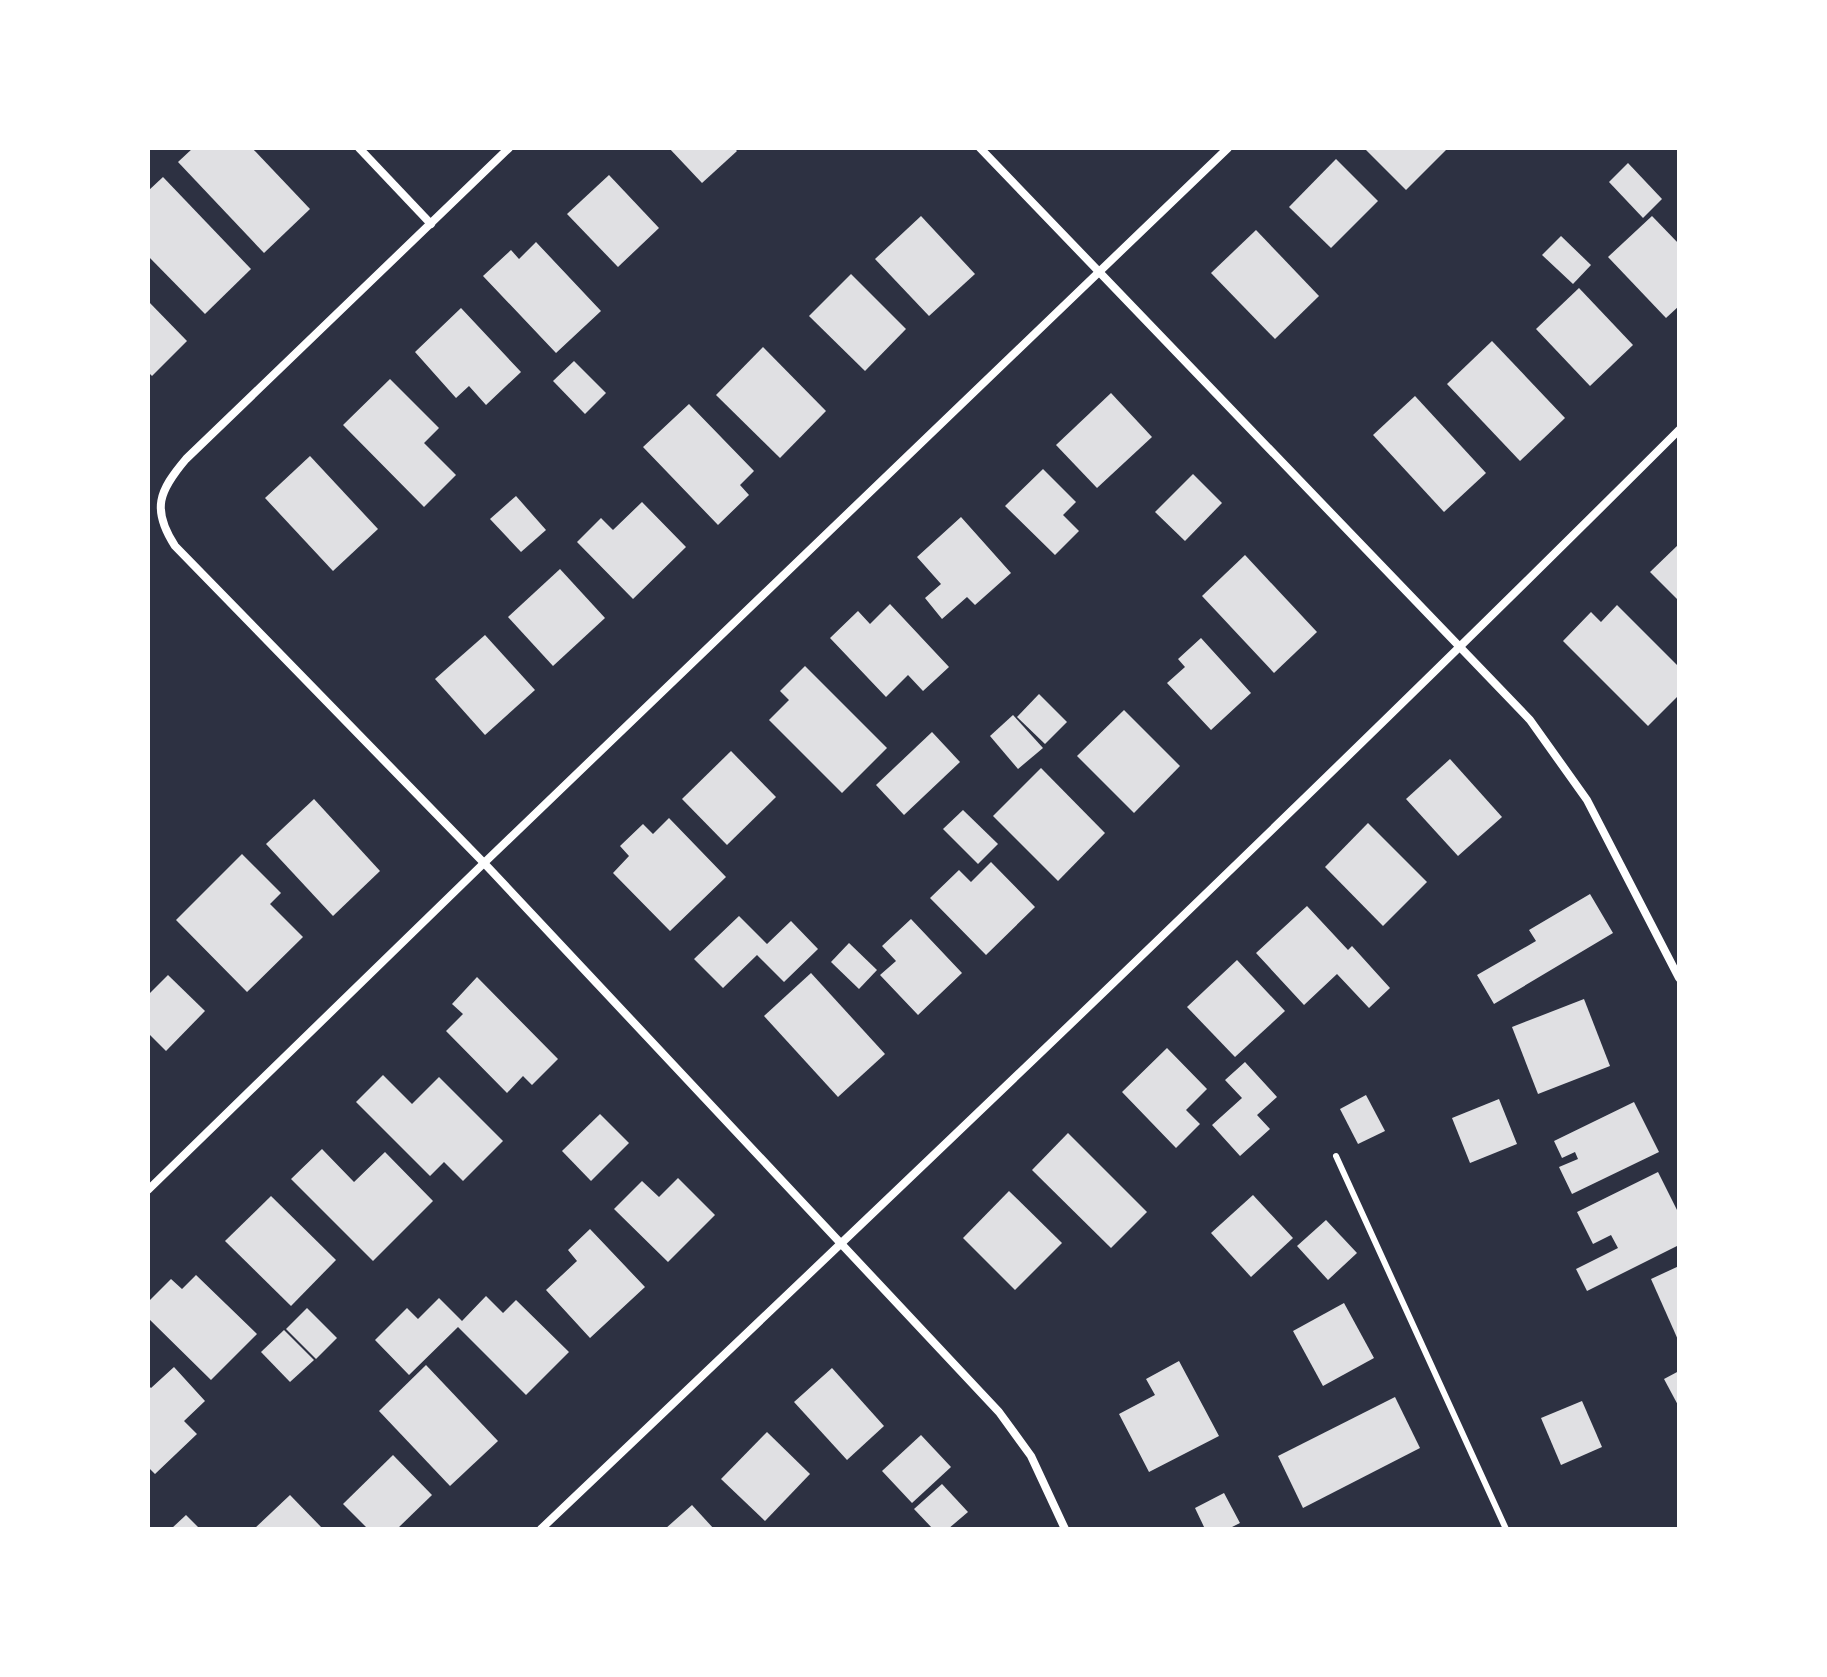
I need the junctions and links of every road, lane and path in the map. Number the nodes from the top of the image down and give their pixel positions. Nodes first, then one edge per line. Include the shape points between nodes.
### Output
1 (359, 148) edge
2 (509, 148) edge
3 (980, 148) edge
4 (1228, 148) edge
5 (431, 224) junction
6 (1098, 271) junction
7 (1679, 430) edge
8 (1459, 649) junction
9 (484, 863) junction
10 (1679, 954) edge
11 (1669, 958) junction
12 (1679, 978) edge
13 (1336, 1156) dead end
14 (148, 1190) edge
15 (841, 1244) junction
16 (541, 1529) edge
17 (1065, 1529) edge
18 (1506, 1529) edge

1 - 5 street
2 - 5 street
3 - 6 street
4 - 6 street
5 - 9 street via 186,459 166,482 160,502 162,526 175,546
6 - 8 street
6 - 9 street
7 - 8 street
8 - 11 street via 1530,720 1587,800
8 - 15 street
9 - 14 street
9 - 15 street
10 - 11 street
11 - 12 street
13 - 18 lane
15 - 16 street
15 - 17 street via 999,1412 1031,1456

